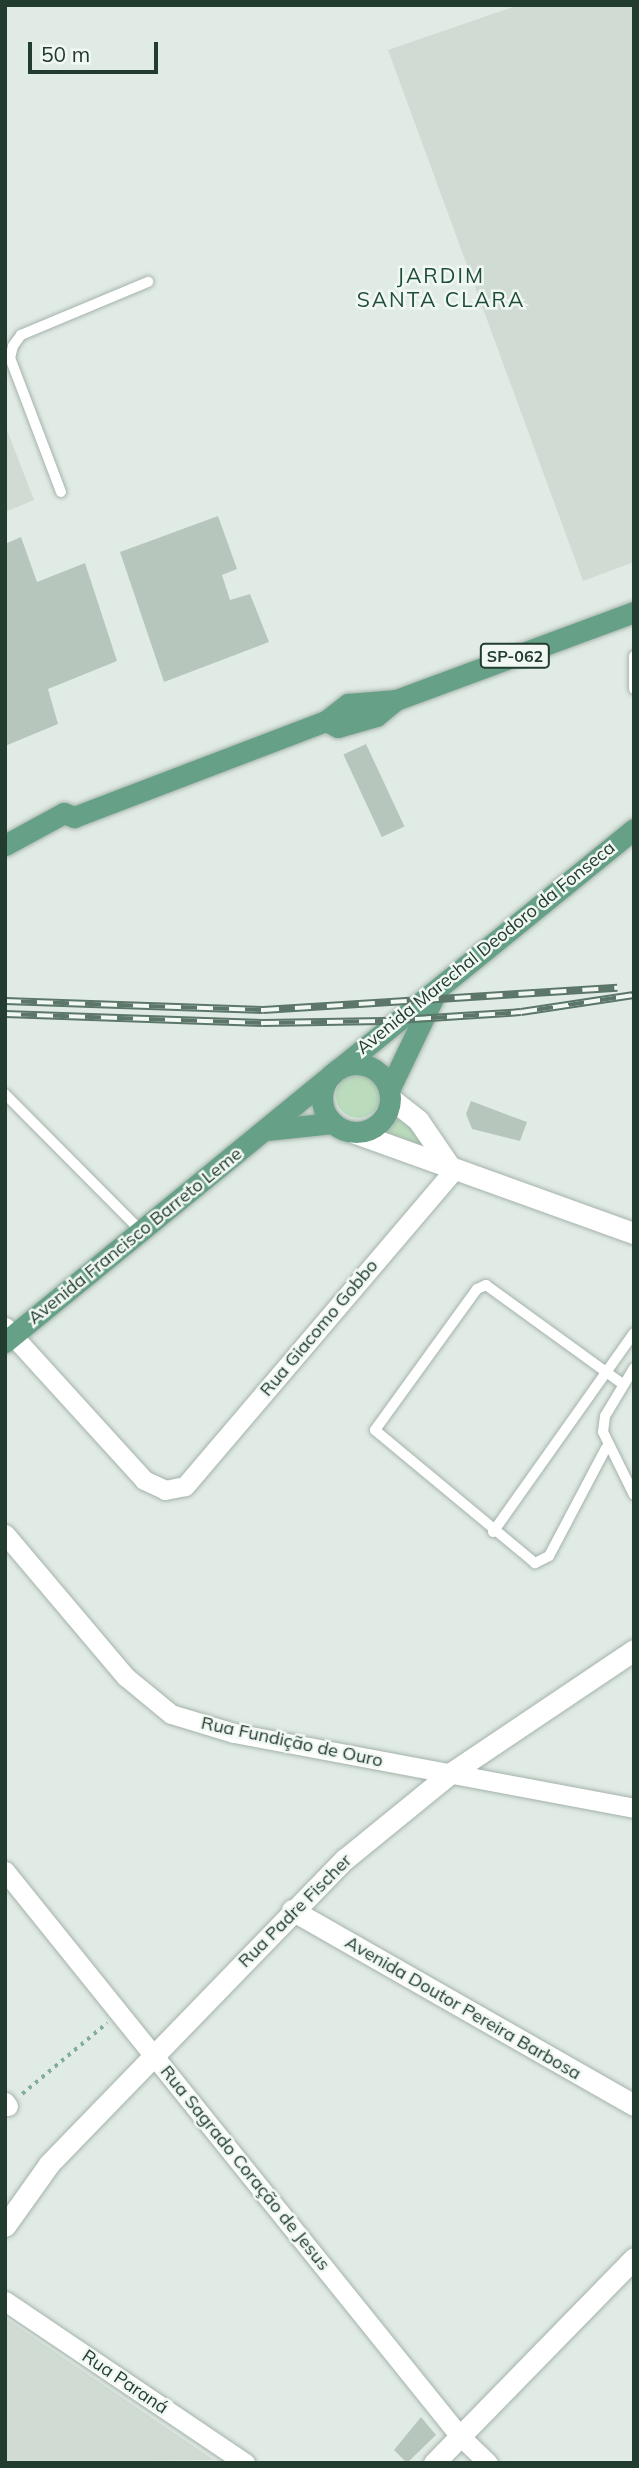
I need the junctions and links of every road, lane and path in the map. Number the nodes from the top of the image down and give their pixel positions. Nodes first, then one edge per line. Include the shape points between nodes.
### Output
1 (148, 282) dead end
2 (61, 492) dead end
3 (634, 612) edge
4 (634, 656) edge
5 (634, 689) edge
6 (634, 829) edge
7 (12, 842) edge
8 (440, 985) junction
9 (336, 1071) junction
10 (5, 1094) edge
11 (390, 1094) junction
12 (333, 1123) junction
13 (264, 1130) junction
14 (352, 1132) junction
15 (453, 1171) junction
16 (141, 1231) junction
17 (634, 1233) edge
18 (634, 1333) edge
19 (8, 1335) edge
20 (634, 1368) edge
21 (607, 1376) junction
22 (624, 1385) junction
23 (606, 1448) junction
24 (634, 1495) edge
25 (493, 1532) junction
26 (5, 1534) edge
27 (634, 1650) edge
28 (448, 1775) junction
29 (634, 1808) edge
30 (5, 1871) edge
31 (292, 1910) junction
32 (120, 2012) junction
33 (153, 2053) junction
34 (7, 2104) edge
35 (634, 2105) edge
36 (5, 2226) edge
37 (634, 2258) edge
38 (5, 2301) edge
39 (459, 2435) junction
40 (245, 2463) edge
41 (434, 2463) edge
42 (488, 2463) edge

1 - 2 lane via 21,335 13,346 10,358
3 - 7 main road, SP-062 via 396,700 376,716 347,725 326,721 74,817 69,826 32,842
4 - 5 lane
6 - 8 main road, Avenida Marechal Deodoro da Fonseca
8 - 9 main road, Avenida Marechal Deodoro da Fonseca
8 - 11 main road
9 - 11 main road via 370,1067
9 - 12 main road via 323,1104
9 - 13 main road, Avenida Francisco Barreto Leme
10 - 16 lane
11 - 14 main road via 382,1121
11 - 15 main road via 418,1120
12 - 13 main road
12 - 14 main road
13 - 16 main road, Avenida Francisco Barreto Leme
14 - 15 main road
15 - 17 main road
15 - 19 street, Rua Giacomo Gobbo via 185,1486 164,1490 144,1480
16 - 19 main road, Avenida Francisco Barreto Leme
18 - 21 lane
20 - 22 lane
21 - 22 lane
21 - 25 lane
21 - 25 lane via 486,1285 381,1417 375,1430 381,1439
22 - 23 lane via 605,1416
23 - 24 lane
23 - 25 lane via 549,1556 535,1563
26 - 28 street, Rua Fundição de Ouro via 126,1677 172,1714 234,1733
27 - 28 main road, Rua Padre Fischer
28 - 29 street, Rua Fundição de Ouro
28 - 31 main road, Rua Padre Fischer
30 - 32 street, Rua Sagrado Coração de Jesus
31 - 33 main road, Rua Padre Fischer
31 - 35 main road, Avenida Doutor Pereira Barbosa
32 - 33 street, Rua Sagrado Coração de Jesus
32 - 34 path
33 - 36 main road, Rua Padre Fischer via 49,2164
33 - 39 street, Rua Sagrado Coração de Jesus
37 - 39 main road
38 - 40 street, Rua Paraná
39 - 41 main road
39 - 42 street, Rua Sagrado Coração de Jesus

